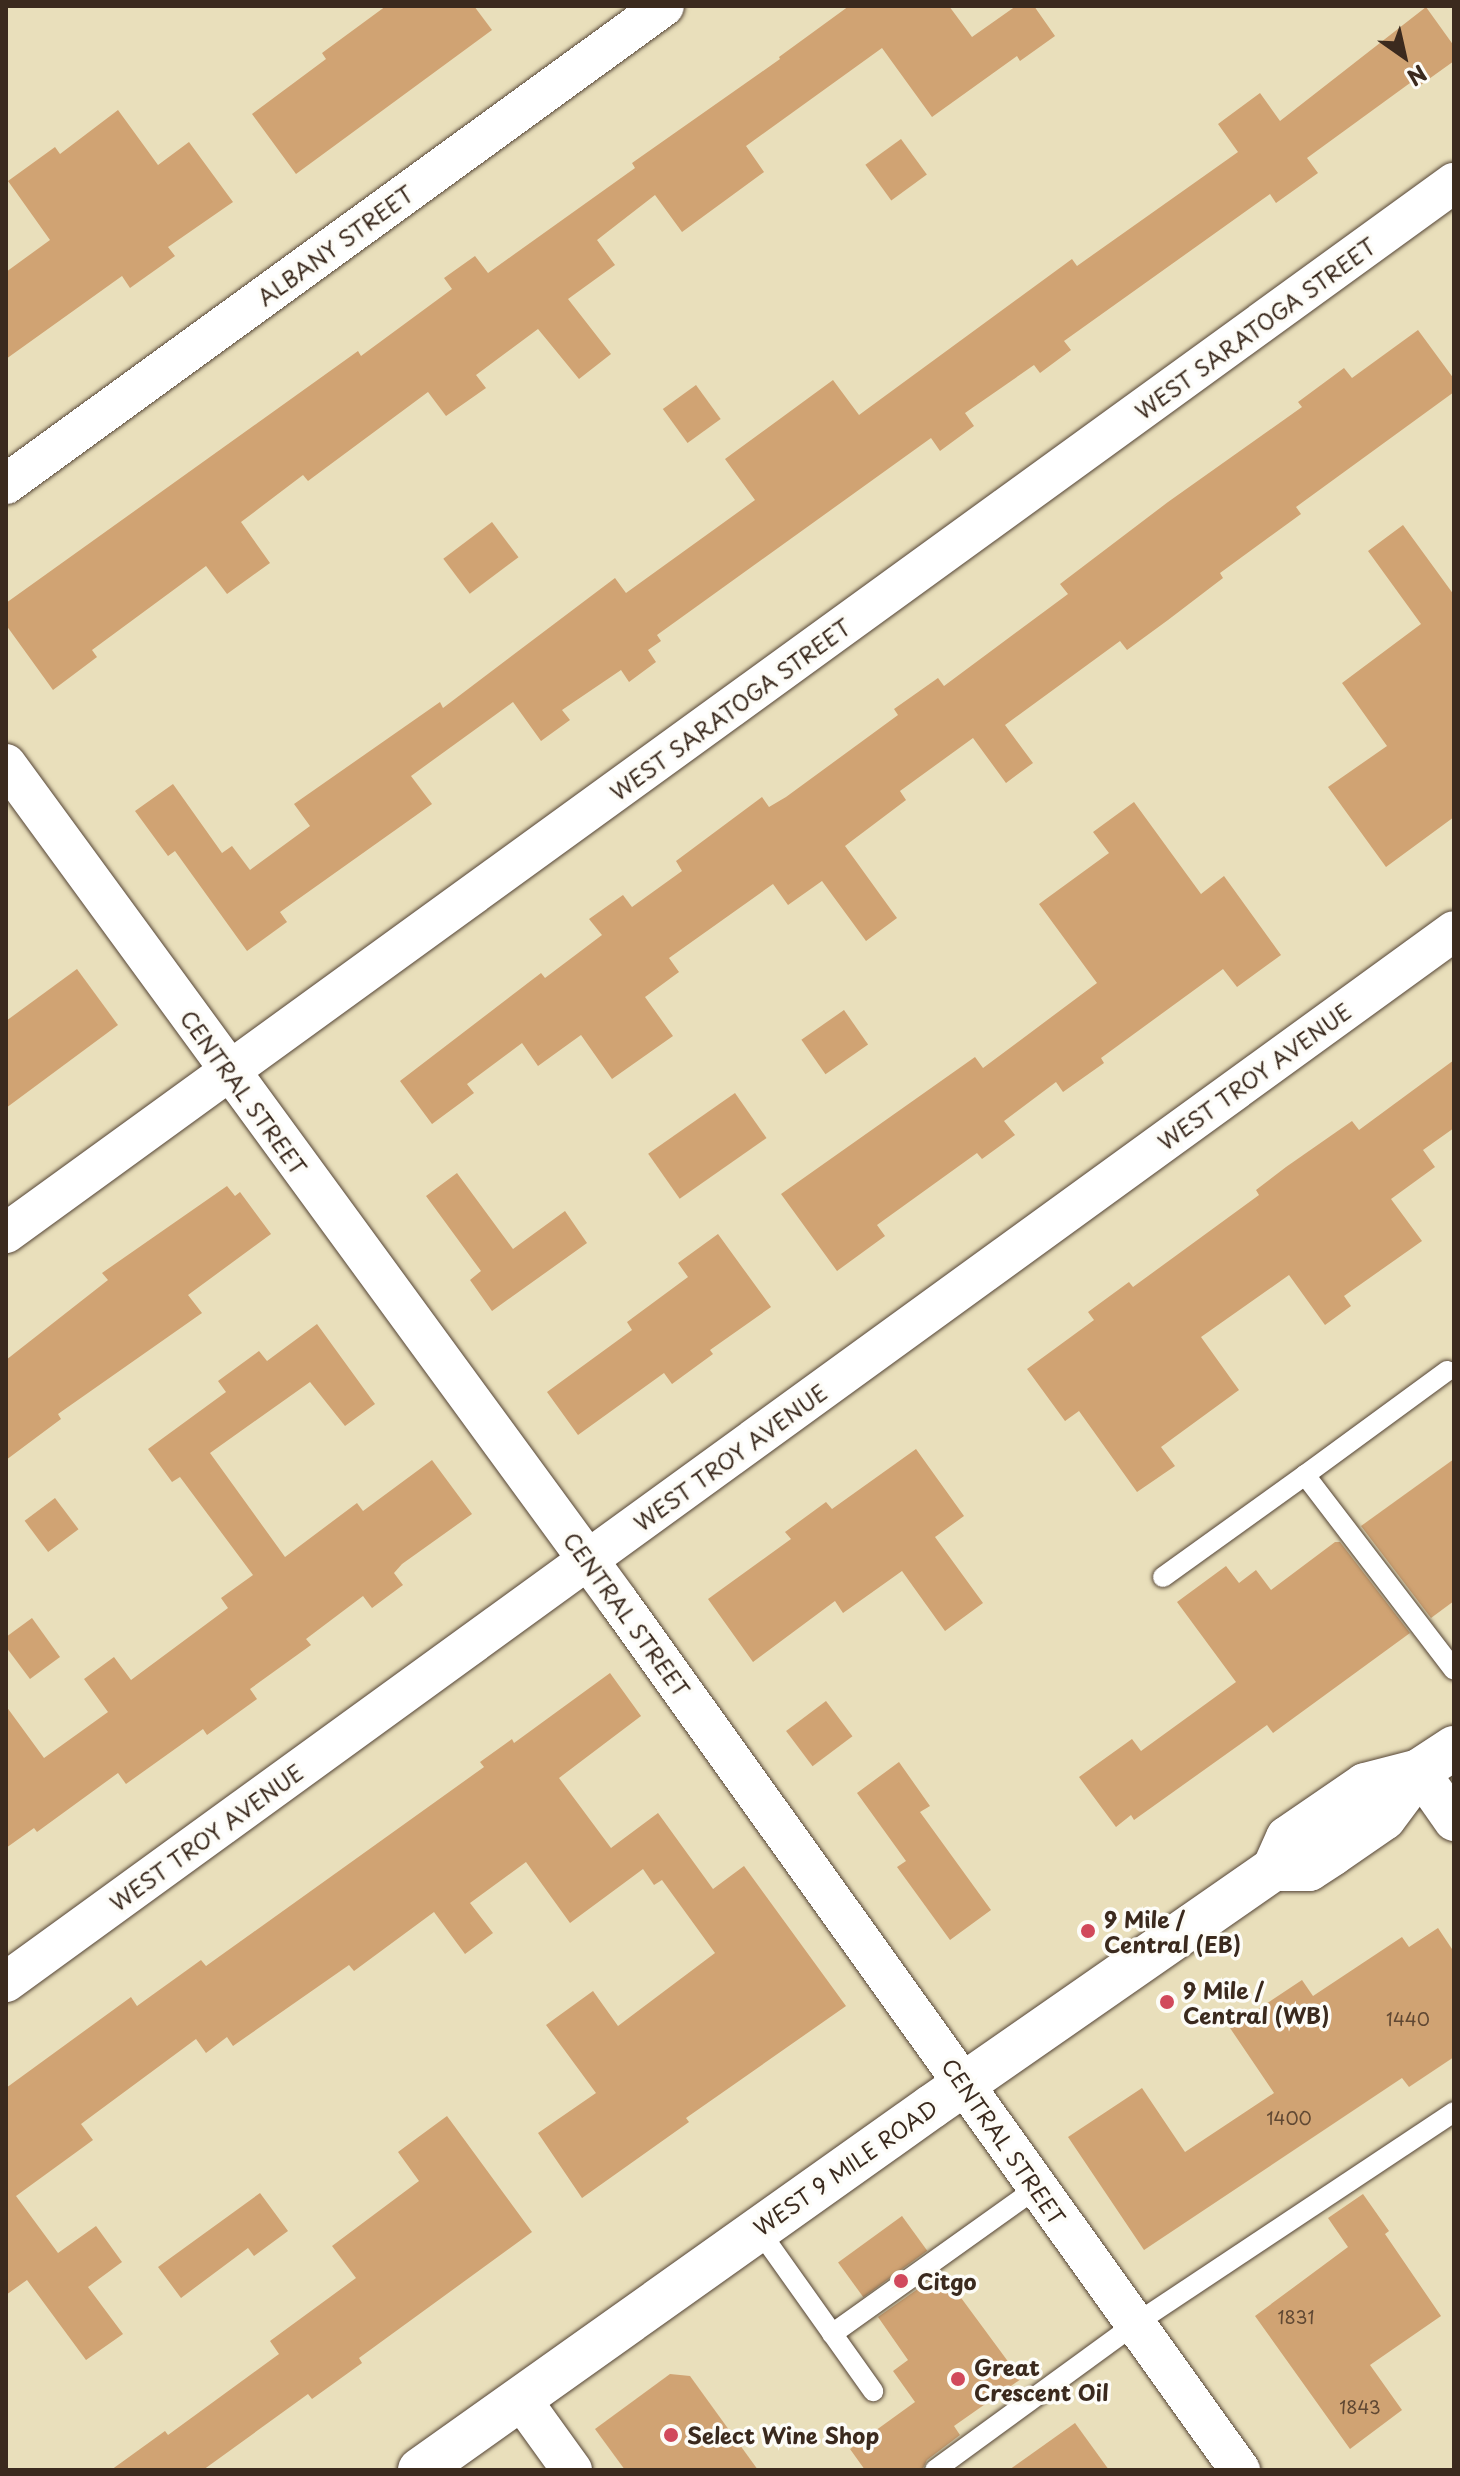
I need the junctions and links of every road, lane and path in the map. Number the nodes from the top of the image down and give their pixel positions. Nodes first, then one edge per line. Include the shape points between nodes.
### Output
1 (664, 6) edge
2 (1454, 183) edge
3 (6, 484) edge
4 (6, 764) edge
5 (1454, 931) edge
6 (229, 1071) junction
7 (6, 1233) edge
8 (1447, 1371) dead end
9 (1305, 1475) junction
10 (588, 1560) junction
11 (1163, 1577) dead end
12 (1454, 1670) edge
13 (1436, 1759) edge
14 (1454, 1821) edge
15 (6, 1982) edge
16 (963, 2084) junction
17 (1454, 2112) edge
18 (1037, 2188) junction
19 (758, 2229) junction
20 (1135, 2324) junction
21 (832, 2334) junction
22 (873, 2391) dead end
23 (520, 2398) junction
24 (420, 2470) edge
25 (572, 2470) edge
26 (935, 2470) edge
27 (1240, 2470) edge

1 - 3 street, ALBANY STREET
2 - 6 street, WEST SARATOGA STREET
4 - 6 street, CENTRAL STREET
5 - 10 street, WEST TROY AVENUE
6 - 7 street, WEST SARATOGA STREET
6 - 10 street, CENTRAL STREET
8 - 9 lane
9 - 11 lane
9 - 12 lane
10 - 15 street, WEST TROY AVENUE
10 - 16 street, CENTRAL STREET
13 - 14 street
13 - 16 main road, WEST 9 MILE ROAD via 1384,1818 1332,1854 1309,1869 1274,1869
16 - 18 street, CENTRAL STREET
16 - 19 main road, WEST 9 MILE ROAD
17 - 20 lane
18 - 20 street, CENTRAL STREET
18 - 21 lane
19 - 21 lane
19 - 23 main road, WEST 9 MILE ROAD
20 - 26 lane
20 - 27 street, CENTRAL STREET
21 - 22 lane
23 - 24 main road, WEST 9 MILE ROAD
23 - 25 street

